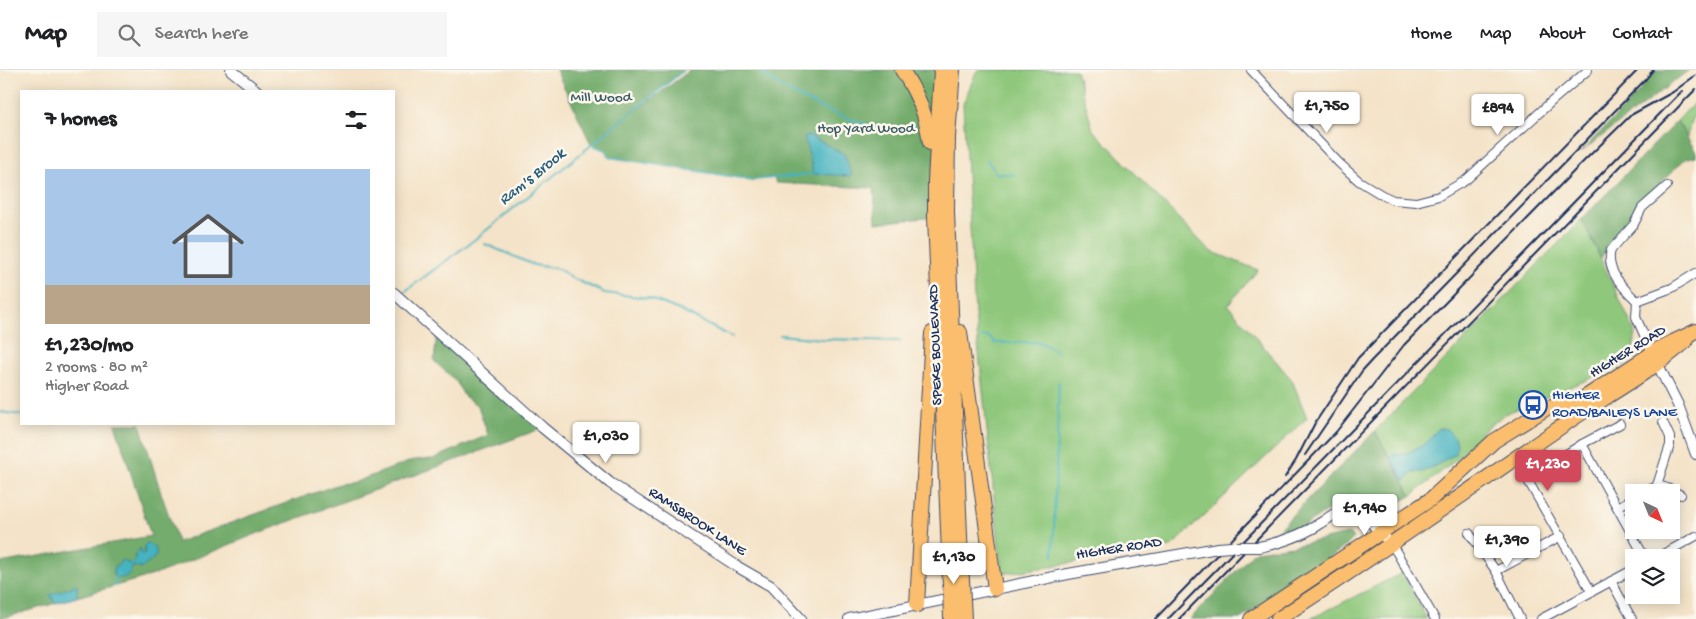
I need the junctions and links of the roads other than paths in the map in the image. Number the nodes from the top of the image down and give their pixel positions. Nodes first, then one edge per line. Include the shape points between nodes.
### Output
1 (230, 70) edge
2 (902, 70) edge
3 (941, 70) edge
4 (954, 70) edge
5 (963, 70) edge
6 (1250, 70) edge
7 (1588, 70) edge
8 (256, 90) edge
9 (935, 181) junction
10 (1666, 186) dead end
11 (947, 212) junction
12 (936, 251) junction
13 (949, 262) junction
14 (1696, 273) edge
15 (395, 294) edge
16 (1637, 301) junction
17 (1696, 332) edge
18 (1655, 359) junction
19 (1663, 422) dead end
20 (1620, 424) dead end
21 (1582, 444) junction
22 (1696, 454) edge
23 (1657, 484) edge
24 (1625, 503) edge
25 (1617, 507) junction
26 (1380, 533) junction
27 (1468, 533) dead end
28 (1561, 536) junction
29 (1696, 536) edge
30 (1391, 544) junction
31 (1640, 549) edge
32 (1672, 549) edge
33 (955, 557) junction
34 (1496, 571) junction
35 (1625, 574) edge
36 (1611, 581) junction
37 (995, 589) junction
38 (1591, 591) junction
39 (917, 605) junction
40 (801, 619) edge
41 (849, 619) edge
42 (951, 619) edge
43 (964, 619) edge
44 (1251, 619) edge
45 (1278, 619) edge
46 (1435, 619) edge
47 (1520, 619) edge
48 (1542, 619) edge
49 (1632, 619) edge

1 - 8 street
2 - 9 highway via 916,92 924,114
3 - 9 highway, SPEKE BOULEVARD
4 - 11 highway, SPEKE BOULEVARD via 948,137
5 - 11 highway via 958,88
6 - 7 street via 1351,175 1382,195 1404,202 1432,199 1456,187
9 - 12 highway, SPEKE BOULEVARD
10 - 16 street via 1642,208 1634,224 1611,250 1611,264 1619,284
11 - 13 highway, SPEKE BOULEVARD
12 - 33 highway, SPEKE BOULEVARD
12 - 39 highway
13 - 33 highway, SPEKE BOULEVARD
13 - 37 highway
14 - 16 street via 1672,288
15 - 40 street, RAMSBROOK LANE via 543,428 610,483 771,586
16 - 18 street via 1636,317
17 - 18 highway, HIGHER ROAD
18 - 22 street via 1678,405
18 - 26 highway, HIGHER ROAD via 1574,402 1547,408 1494,441 1431,499
18 - 30 highway, HIGHER ROAD
19 - 23 street via 1670,445
20 - 21 street
21 - 25 street
21 - 28 street via 1527,479
24 - 25 street
25 - 31 street
26 - 30 street, HIGHER ROAD
26 - 37 street, HIGHER ROAD, bridge via 1354,511 1345,510 1298,537 1278,543 1218,548
26 - 44 highway, HIGHER ROAD
27 - 34 street
28 - 34 street
28 - 38 street
29 - 32 street
30 - 45 highway, HIGHER ROAD
30 - 46 street
33 - 42 highway, SPEKE BOULEVARD, bridge
33 - 43 highway, SPEKE BOULEVARD, bridge
34 - 47 street
35 - 36 street
36 - 38 street
36 - 49 street
37 - 39 street, HIGHER ROAD
38 - 48 street
39 - 41 street, HIGHER ROAD

